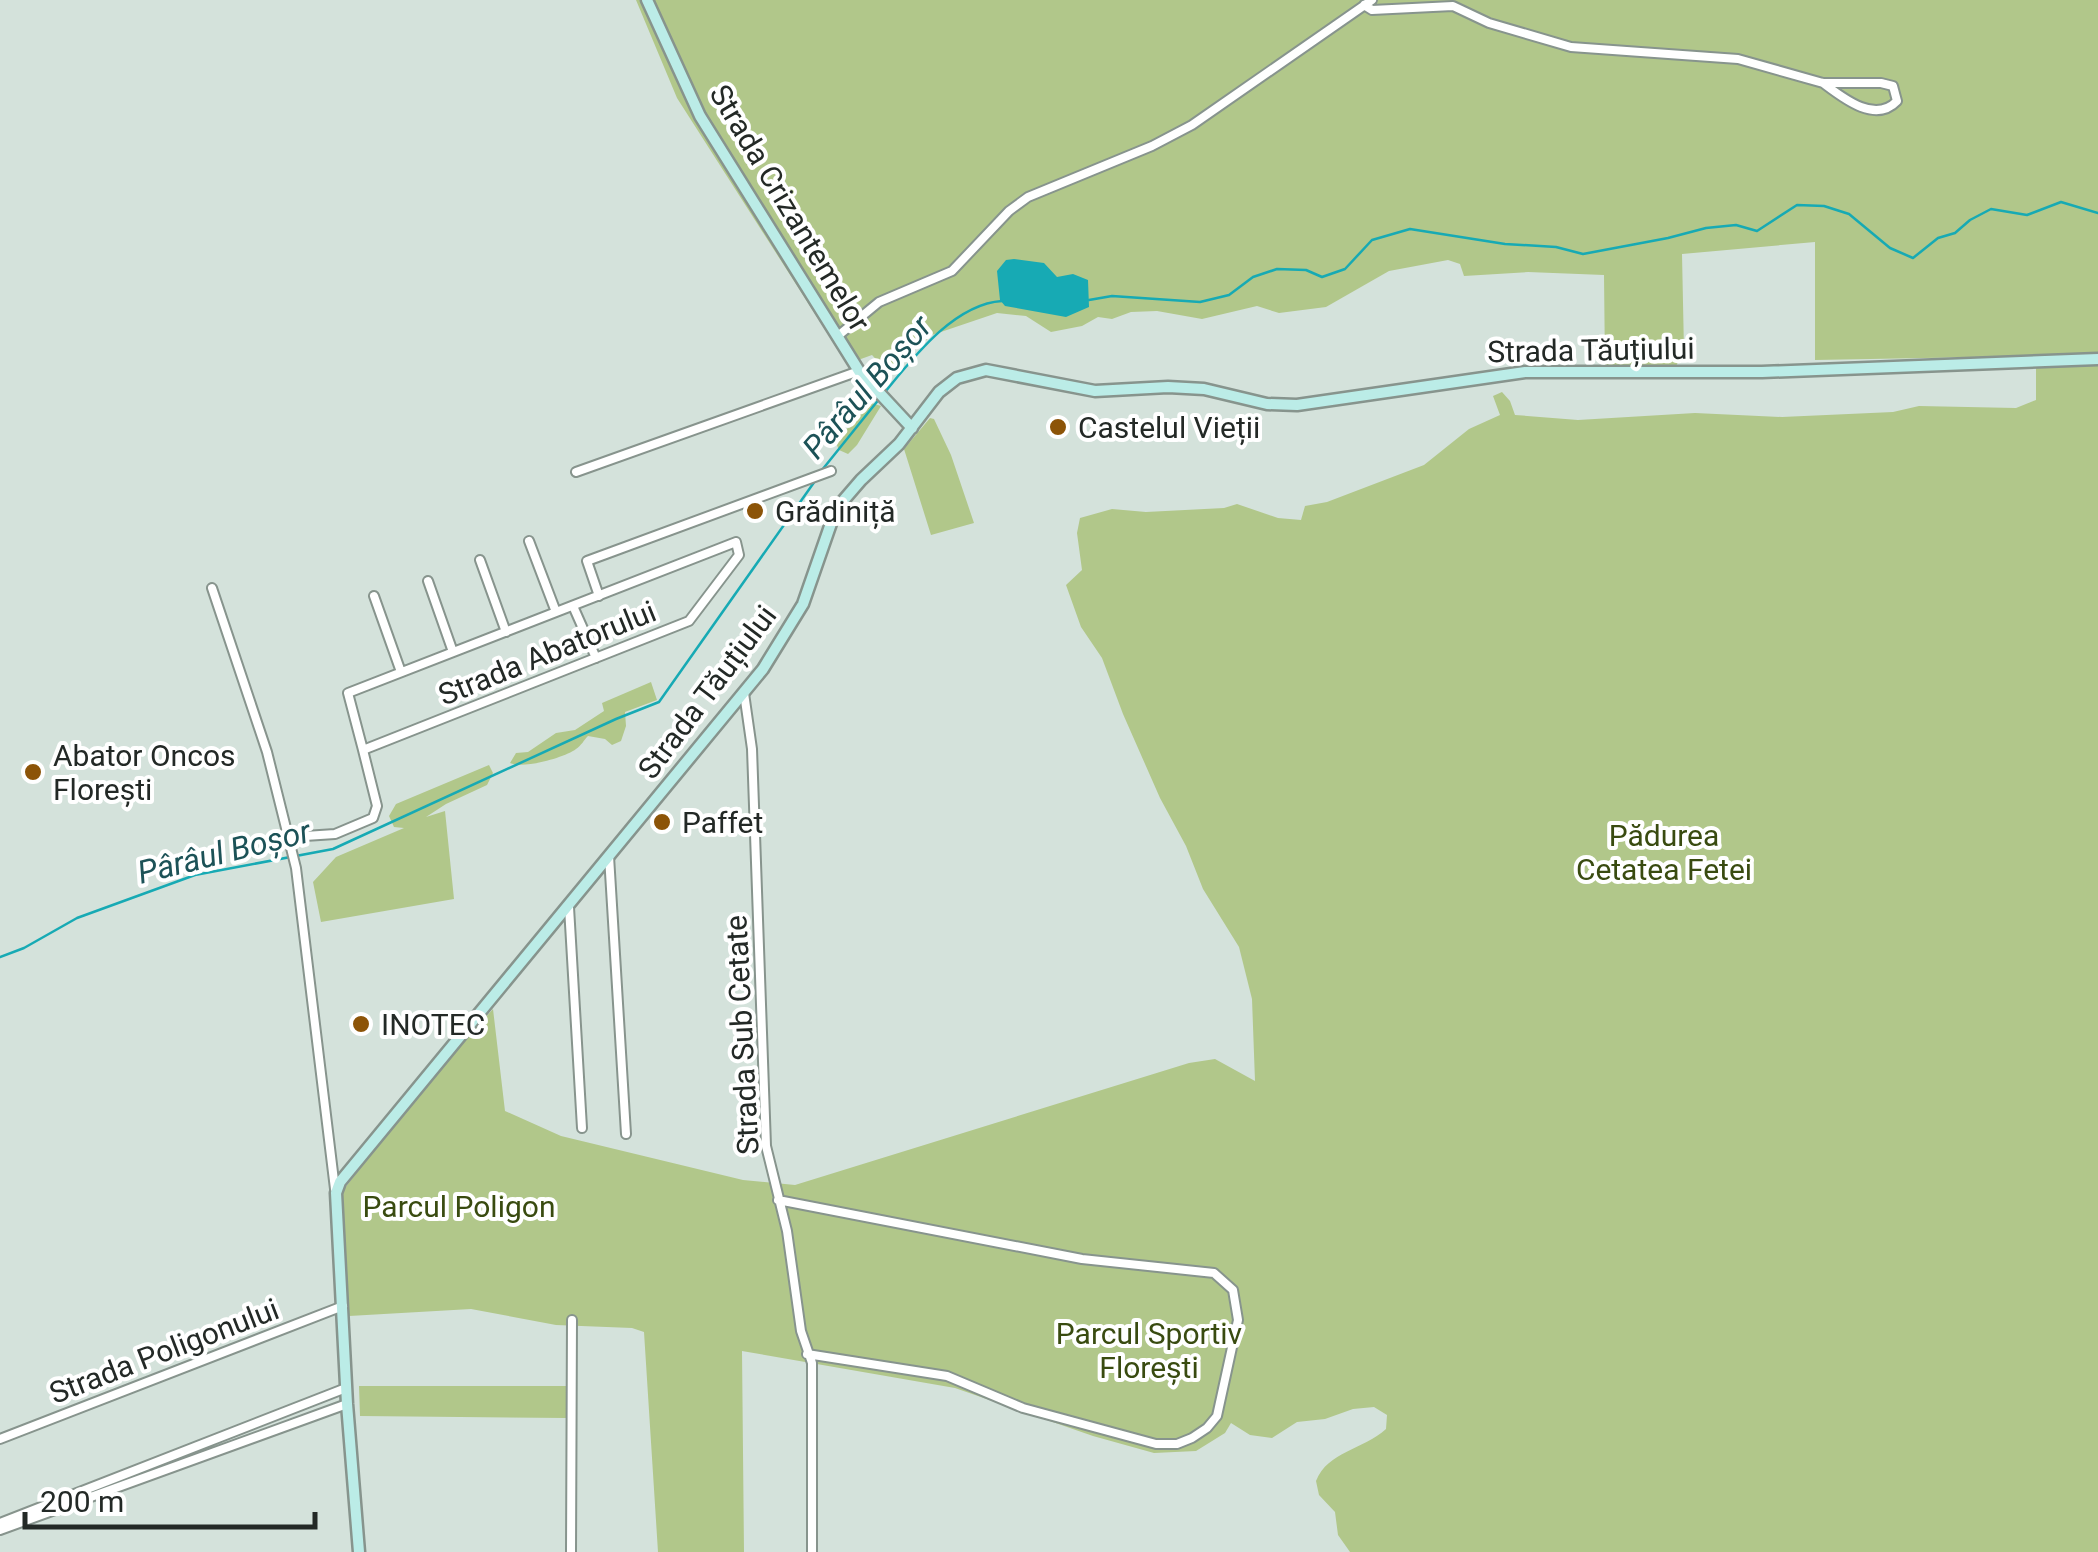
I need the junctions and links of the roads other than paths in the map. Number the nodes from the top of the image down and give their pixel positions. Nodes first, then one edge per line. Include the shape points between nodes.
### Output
1 (647, 0) edge
2 (1368, 2) edge
3 (1823, 83) junction
4 (839, 335) junction
5 (2098, 360) edge
6 (859, 371) junction
7 (908, 432) junction
8 (831, 471) dead end
9 (576, 472) dead end
10 (529, 541) dead end
11 (480, 560) dead end
12 (428, 581) dead end
13 (212, 588) dead end
14 (374, 596) dead end
15 (599, 596) junction
16 (573, 606) junction
17 (556, 612) junction
18 (506, 632) junction
19 (453, 652) junction
20 (596, 658) junction
21 (401, 672) junction
22 (744, 693) junction
23 (363, 750) junction
24 (291, 842) junction
25 (610, 856) junction
26 (569, 907) junction
27 (582, 1128) dead end
28 (626, 1134) dead end
29 (336, 1193) junction
30 (778, 1200) junction
31 (344, 1306) junction
32 (572, 1320) dead end
33 (807, 1354) junction
34 (346, 1388) junction
35 (347, 1404) junction
36 (0, 1439) edge
37 (0, 1522) edge
38 (0, 1530) edge
39 (358, 1552) edge
40 (572, 1552) edge
41 (812, 1552) edge

1 - 4 main road, Strada Crizantemelor via 700,116
2 - 3 street via 1372,10 1452,6 1571,47 1738,59
2 - 4 street via 1192,125 1028,197 952,270 879,302
3 - 3 street via 1882,83 1893,86 1898,101 1883,110 1856,107
4 - 6 main road, Strada Crizantemelor
5 - 7 main road, Strada Tăuțiului via 1525,372 1297,405 1204,389 1095,391 978,370 948,384
6 - 7 main road, Strada Crizantemelor
6 - 9 street
7 - 22 main road, Strada Tăuțiului via 836,509 794,621
8 - 15 street, Strada Abatorului via 587,561
10 - 17 street
11 - 18 street
12 - 19 street
13 - 24 street
14 - 21 street
15 - 16 street, Strada Abatorului
15 - 20 street, Strada Abatorului via 736,542 739,555 689,621
16 - 17 street, Strada Abatorului
16 - 20 street
17 - 18 street, Strada Abatorului
18 - 19 street, Strada Abatorului
19 - 21 street, Strada Abatorului
20 - 23 street, Strada Abatorului
21 - 23 street, Strada Abatorului via 348,693
22 - 25 main road, Strada Tăuțiului
22 - 30 street, Strada Sub Cetate via 752,749 766,1146
23 - 24 street, Strada Abatorului via 378,806 373,818
24 - 29 street
25 - 26 main road, Strada Tăuțiului
25 - 28 street
26 - 27 street
26 - 29 main road, Strada Tăuțiului via 346,1172
29 - 31 main road
30 - 33 street, Strada Sub Cetate
30 - 33 street via 1082,1259 1206,1270 1228,1284 1238,1304 1217,1416 1202,1432 1165,1445 1023,1408 947,1376
31 - 34 main road
31 - 36 street, Strada Poligonului
32 - 40 street
33 - 41 street, Strada Sub Cetate
34 - 35 main road
34 - 37 street
35 - 38 street
35 - 39 main road

